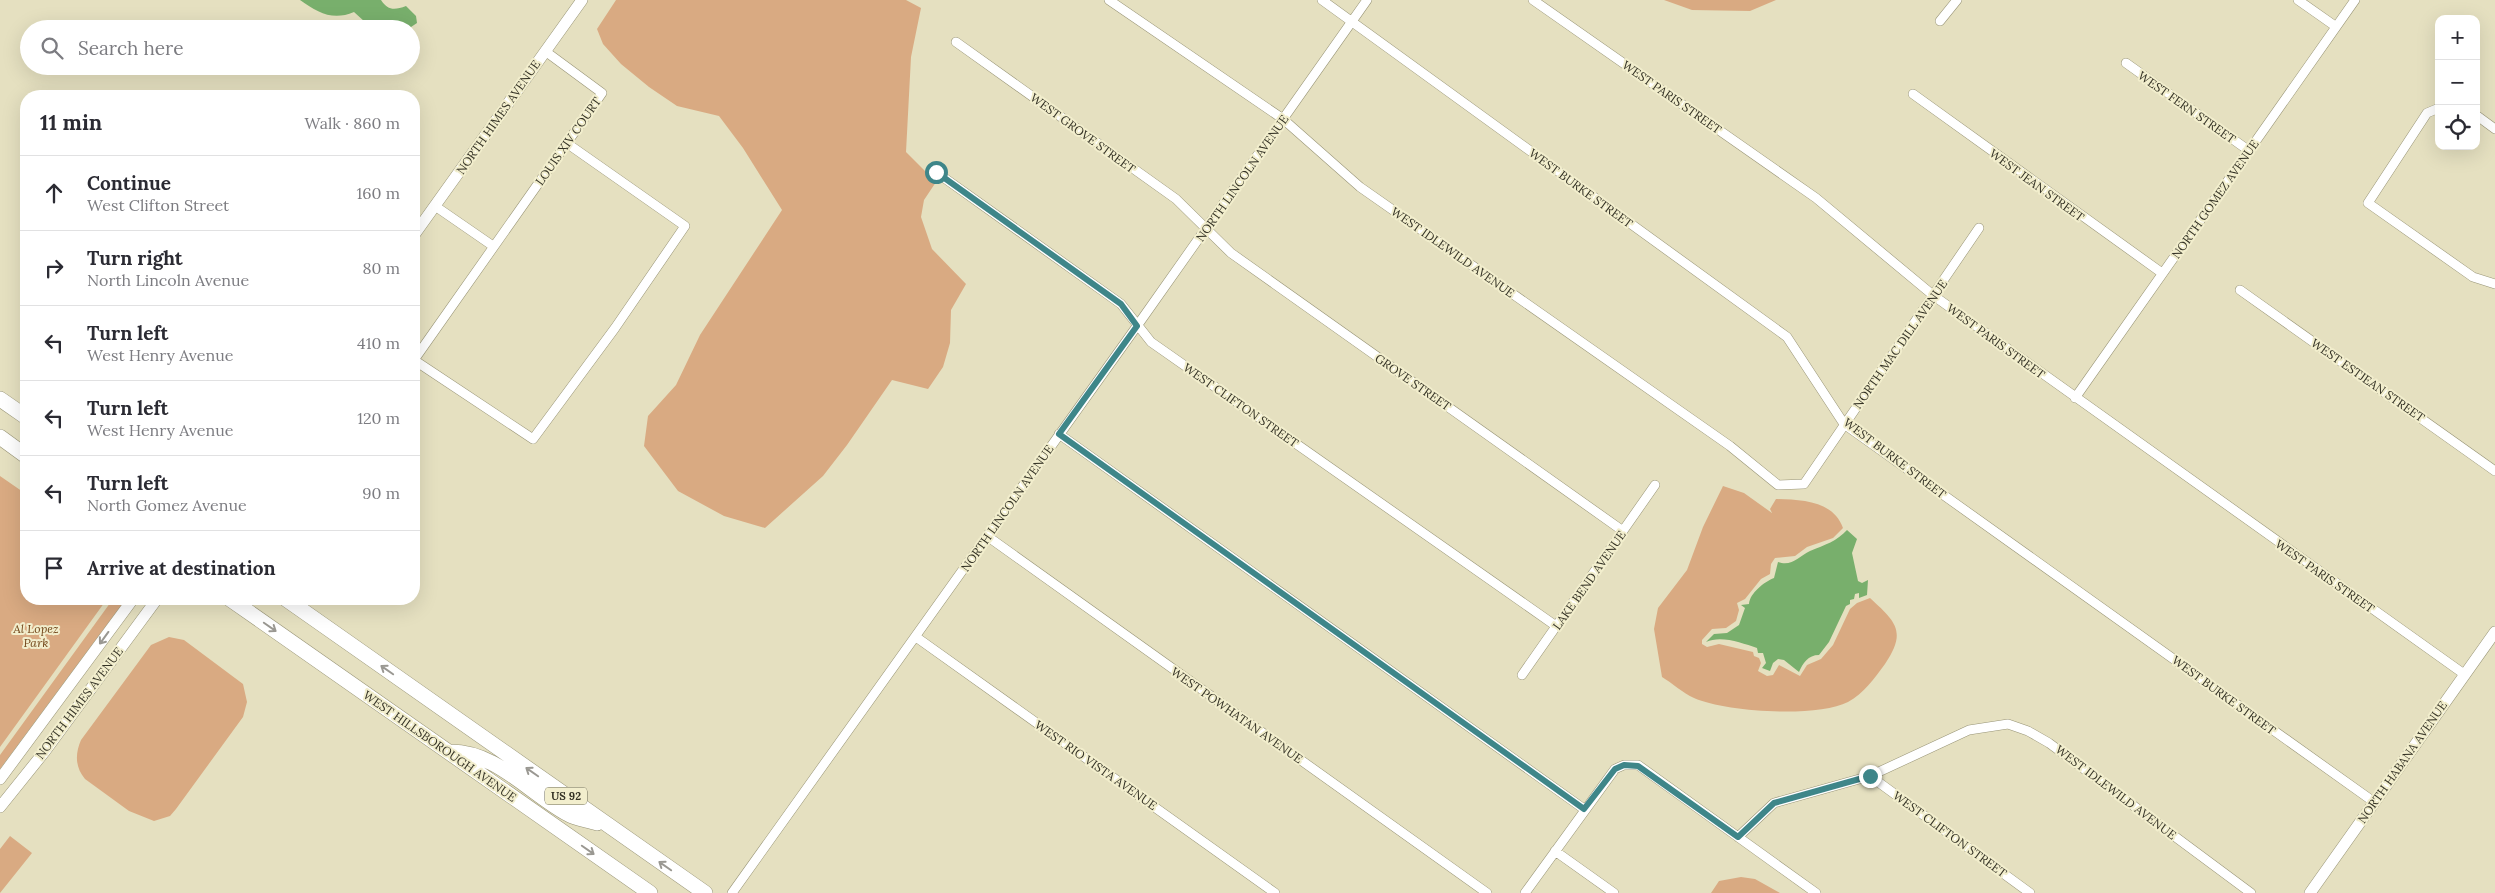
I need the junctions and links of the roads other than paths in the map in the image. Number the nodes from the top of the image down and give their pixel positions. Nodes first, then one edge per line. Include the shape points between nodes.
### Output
1 (582, 0) edge
2 (1109, 0) edge
3 (1322, 0) edge
4 (1368, 0) edge
5 (1532, 0) edge
6 (1956, 0) edge
7 (2298, 0) edge
8 (2355, 0) edge
9 (1940, 21) dead end
10 (1352, 22) junction
11 (2335, 26) junction
12 (956, 42) dead end
13 (545, 51) junction
14 (2126, 64) dead end
15 (1913, 94) dead end
16 (2435, 110) edge
17 (2480, 118) edge
18 (1283, 119) junction
19 (2495, 129) edge
20 (568, 144) junction
21 (2248, 150) junction
22 (936, 172) dead end
23 (436, 206) junction
24 (420, 227) edge
25 (1206, 228) junction
26 (1979, 228) dead end
27 (493, 246) junction
28 (2162, 274) junction
29 (2495, 284) edge
30 (2240, 290) dead end
31 (1934, 296) junction
32 (1137, 326) junction
33 (420, 351) edge
34 (420, 364) edge
35 (2075, 398) junction
36 (0, 399) edge
37 (20, 413) edge
38 (1844, 424) junction
39 (1059, 434) junction
40 (0, 437) edge
41 (20, 452) edge
42 (2495, 471) edge
43 (1804, 484) joint
44 (1655, 485) dead end
45 (1623, 531) junction
46 (987, 536) junction
47 (129, 605) edge
48 (153, 605) edge
49 (239, 605) edge
50 (295, 605) edge
51 (1556, 626) junction
52 (2495, 632) edge
53 (916, 637) junction
54 (2464, 674) junction
55 (1522, 675) dead end
56 (30, 738) junction
57 (45, 750) junction
58 (449, 752) junction
59 (1870, 776) junction
60 (0, 778) edge
61 (1, 802) edge
62 (2374, 802) junction
63 (1584, 809) junction
64 (609, 826) junction
65 (1738, 837) junction
66 (1556, 851) junction
67 (650, 893) edge
68 (705, 893) edge
69 (732, 893) edge
70 (1275, 893) edge
71 (1487, 893) edge
72 (1526, 893) edge
73 (1614, 893) edge
74 (1816, 893) edge
75 (2030, 893) edge
76 (2250, 893) edge
77 (2310, 893) edge

1 - 13 street, NORTH HIMES AVENUE
2 - 18 street, WEST IDLEWILD AVENUE
3 - 10 street, WEST BURKE STREET
4 - 10 street, NORTH LINCOLN AVENUE
5 - 31 street, WEST PARIS STREET via 1816,198
6 - 9 street
7 - 11 street
8 - 11 street, NORTH GOMEZ AVENUE
10 - 18 street, NORTH LINCOLN AVENUE
10 - 38 street, WEST BURKE STREET via 1787,337
11 - 21 street, NORTH GOMEZ AVENUE
12 - 25 street, WEST GROVE STREET via 1176,199
13 - 20 street, LOUIS XIV COURT via 602,93
13 - 23 street, NORTH HIMES AVENUE
14 - 21 street, WEST FERN STREET
15 - 28 street, WEST JEAN STREET
16 - 29 street via 2427,113 2368,203 2473,277
17 - 19 street
18 - 25 street, NORTH LINCOLN AVENUE
18 - 43 street, WEST IDLEWILD AVENUE via 1360,187 1730,446 1778,485
20 - 27 street, LOUIS XIV COURT
20 - 34 street via 685,226 533,439
21 - 28 street, NORTH GOMEZ AVENUE
22 - 32 street, WEST CLIFTON STREET via 1121,304
23 - 24 street, NORTH HIMES AVENUE
23 - 27 street
25 - 32 street, NORTH LINCOLN AVENUE
25 - 45 street, GROVE STREET via 1232,253
26 - 31 street, NORTH MAC DILL AVENUE
27 - 33 street, LOUIS XIV COURT
28 - 35 street, NORTH GOMEZ AVENUE
30 - 42 street, WEST ESTJEAN STREET
31 - 35 street, WEST PARIS STREET
31 - 38 street, NORTH MAC DILL AVENUE
32 - 39 street, NORTH LINCOLN AVENUE
32 - 51 street, WEST CLIFTON STREET via 1151,342
35 - 54 street, WEST PARIS STREET
36 - 37 main road
38 - 43 street, NORTH MAC DILL AVENUE
38 - 62 street, WEST BURKE STREET
39 - 46 street, NORTH LINCOLN AVENUE
39 - 63 street
40 - 41 main road
44 - 45 street, LAKE BEND AVENUE
45 - 51 street, LAKE BEND AVENUE
46 - 53 street, NORTH LINCOLN AVENUE
46 - 71 street, WEST POWHATAN AVENUE
47 -> 56 street, NORTH HIMES AVENUE
48 - 57 street, NORTH HIMES AVENUE
49 -> 58 main road, WEST HILLSBOROUGH AVENUE / US 92
64 -> 50 main road, US 92
51 - 55 street, LAKE BEND AVENUE
52 - 54 street, NORTH HABANA AVENUE
53 - 69 street, NORTH LINCOLN AVENUE
53 - 70 street, WEST RIO VISTA AVENUE
54 - 62 street, NORTH HABANA AVENUE
56 - 57 street
56 - 60 street, NORTH HIMES AVENUE
57 - 61 street, NORTH HIMES AVENUE
58 - 64 main road via 466,752 485,758 569,815
58 -> 67 main road, WEST HILLSBOROUGH AVENUE / US 92
59 - 65 street via 1774,803
59 - 75 street, WEST CLIFTON STREET
59 - 76 street, WEST IDLEWILD AVENUE via 1969,730 2008,724 2049,743
62 - 77 street, NORTH HABANA AVENUE
63 - 65 street via 1615,769 1624,765 1638,766
63 - 66 street
68 -> 64 main road, US 92
65 - 74 street
66 - 72 street
66 - 73 street

